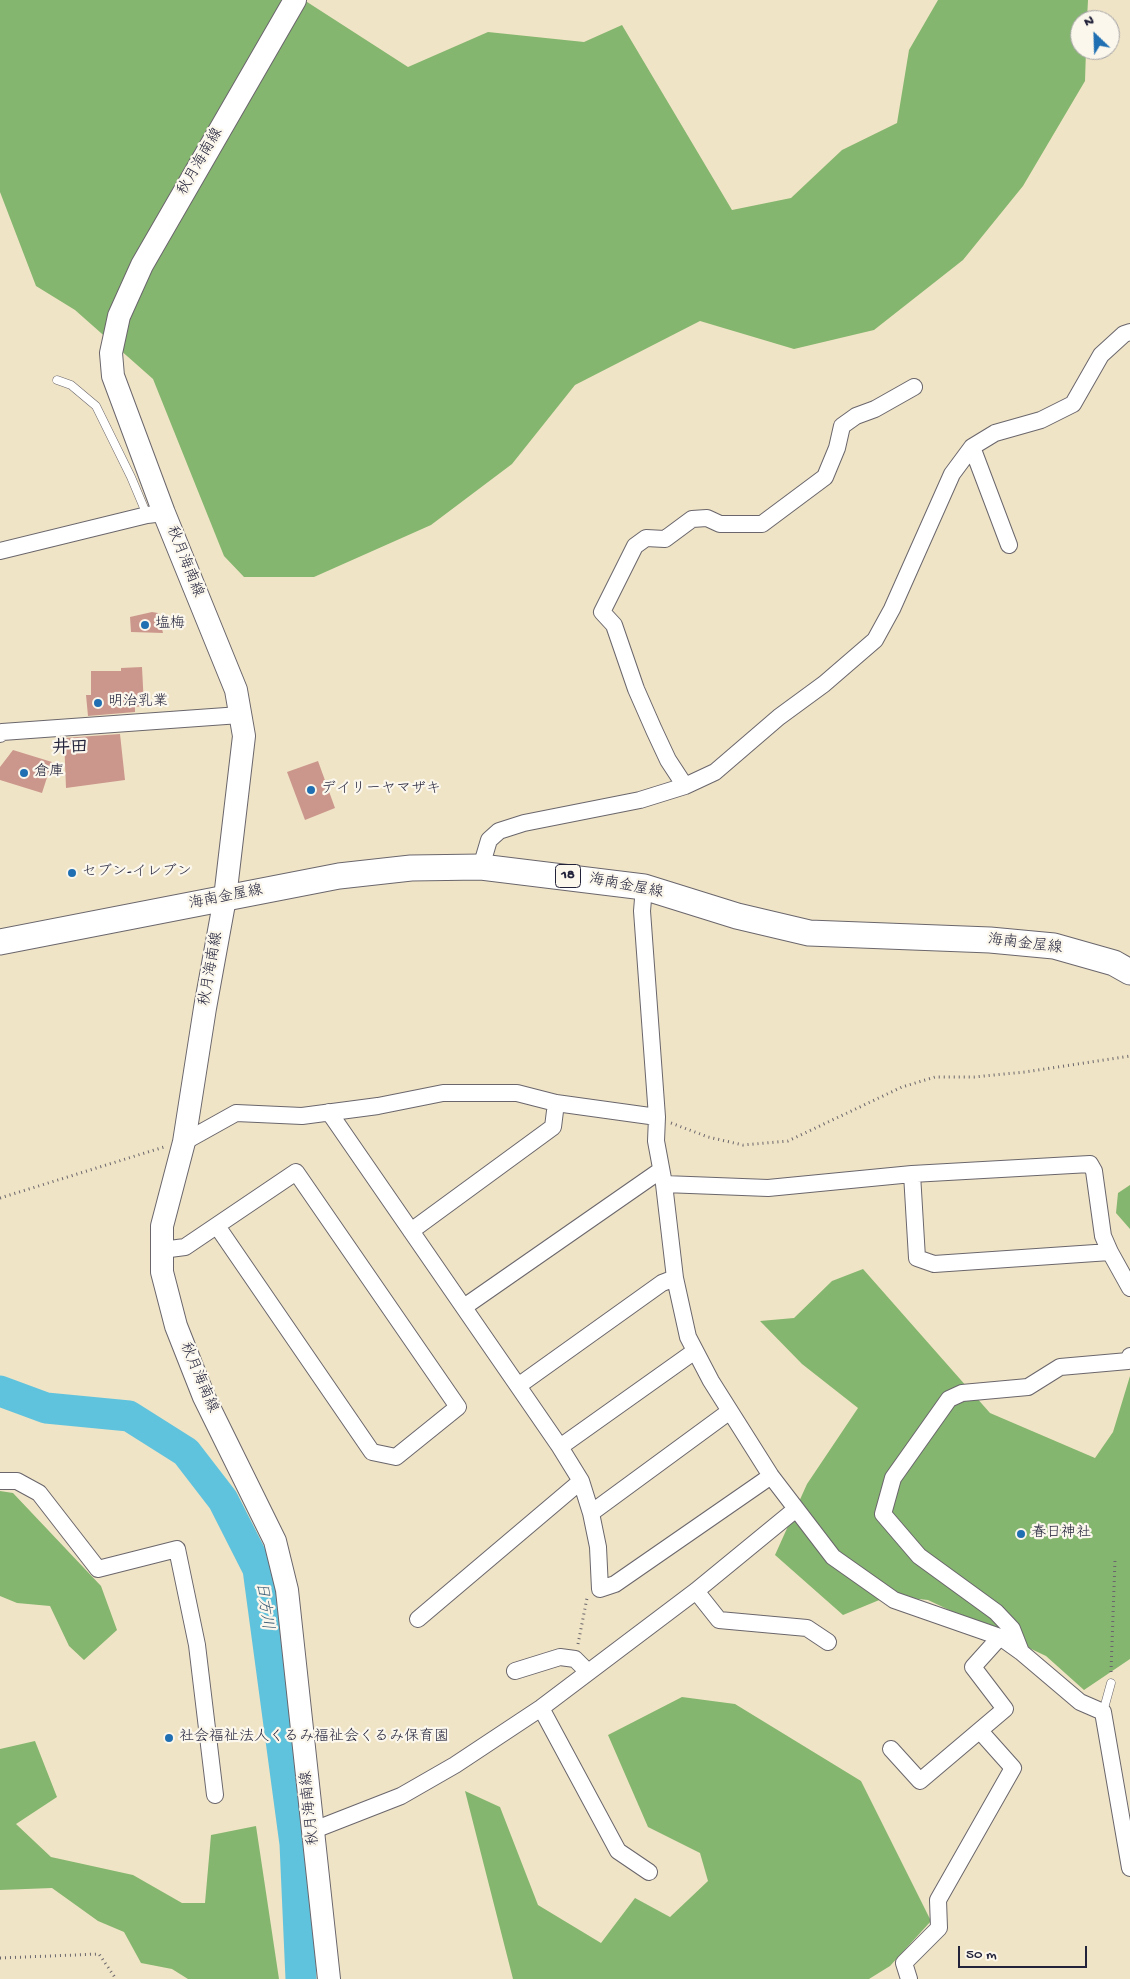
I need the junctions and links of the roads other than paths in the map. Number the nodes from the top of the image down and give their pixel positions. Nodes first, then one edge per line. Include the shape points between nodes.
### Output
1 (295, 0) edge
2 (1130, 332) edge
3 (57, 380) dead end
4 (914, 386) dead end
5 (972, 448) junction
6 (155, 514) junction
7 (1009, 545) dead end
8 (0, 551) edge
9 (240, 714) junction
10 (0, 734) edge
11 (685, 786) junction
12 (480, 867) junction
13 (644, 887) junction
14 (225, 898) junction
15 (0, 942) edge
16 (1130, 972) edge
17 (556, 1103) junction
18 (329, 1112) junction
19 (656, 1117) junction
20 (184, 1142) junction
21 (912, 1174) junction
22 (662, 1177) junction
23 (217, 1226) junction
24 (411, 1231) junction
25 (162, 1250) junction
26 (1110, 1252) junction
27 (675, 1278) junction
28 (1130, 1288) edge
29 (464, 1307) junction
30 (695, 1351) junction
31 (1130, 1356) edge
32 (518, 1386) junction
33 (730, 1411) junction
34 (560, 1447) junction
35 (771, 1476) junction
36 (0, 1481) edge
37 (581, 1481) junction
38 (796, 1509) junction
39 (592, 1512) junction
40 (696, 1591) junction
41 (418, 1619) dead end
42 (1000, 1638) junction
43 (828, 1642) dead end
44 (1021, 1652) junction
45 (515, 1671) dead end
46 (588, 1672) junction
47 (1111, 1683) road end
48 (541, 1708) junction
49 (1103, 1712) junction
50 (980, 1731) junction
51 (892, 1750) dead end
52 (215, 1795) dead end
53 (314, 1830) junction
54 (1130, 1868) edge
55 (649, 1872) dead end
56 (329, 1979) edge
57 (909, 1979) edge

1 - 6 main road, 秋月海南線 via 142,265 119,316 111,353 113,376
2 - 5 street via 1101,356 1073,404 1041,420 995,433
3 - 6 lane via 72,385 96,406 131,476
4 - 11 street via 842,426 825,477 762,524 720,524 707,518 692,519 665,539 646,538 635,546 602,612 614,625 654,730
5 - 7 street
5 - 11 street via 952,474 875,640 716,772
6 - 8 street
6 - 9 main road, 秋月海南線 via 236,690
9 - 10 street
9 - 14 main road, 秋月海南線 via 244,736
11 - 12 street via 640,800 499,831 488,840
12 - 13 main road, 海南金屋線 / 18
12 - 14 main road, 海南金屋線 / 18 via 411,868 339,876
13 - 16 main road, 海南金屋線 / 18 via 737,916 809,933 990,940 1054,946 1114,963
13 - 19 street via 642,911
14 - 15 main road, 海南金屋線 / 18
14 - 20 main road, 秋月海南線
17 - 18 street via 517,1093 443,1093
17 - 19 street
17 - 24 street via 553,1127
18 - 20 street via 302,1116 236,1113
18 - 24 street
19 - 22 street
20 - 25 main road, 秋月海南線 via 162,1226
21 - 22 street via 768,1188
21 - 26 street via 1090,1164 1094,1171 1103,1236
21 - 26 street via 917,1258 934,1264
22 - 27 street
22 - 29 street
23 - 23 street via 296,1172 458,1407 396,1457 372,1452
23 - 25 street via 186,1247
24 - 29 street
25 - 53 main road, 秋月海南線 via 162,1272 176,1326 204,1397 276,1541 286,1590
26 - 28 street
27 - 30 street via 688,1337
27 - 32 street via 662,1283
29 - 32 street
30 - 33 street
30 - 34 street
31 - 44 street via 1128,1361 1060,1367 1028,1387 962,1393 949,1399 893,1478 883,1514 919,1556 996,1612 1012,1629
32 - 34 street
33 - 35 street
33 - 39 street
34 - 37 street
35 - 38 street
35 - 39 street via 615,1584 600,1589
36 - 52 street via 17,1481 40,1493 98,1569 177,1549 197,1645
37 - 39 street
37 - 41 street
38 - 40 street
38 - 42 street via 833,1557 894,1600
40 - 43 street via 719,1620 807,1628
40 - 46 street
42 - 44 street
42 - 50 street via 973,1667 1005,1709
44 - 49 street via 1080,1702
45 - 46 street via 560,1658 575,1659
46 - 48 street
47 - 49 lane
48 - 53 street via 401,1796
48 - 55 street via 618,1850
49 - 54 street
50 - 51 street via 920,1781
50 - 57 street via 1013,1768 938,1900 939,1928 904,1963
53 - 56 main road, 秋月海南線

